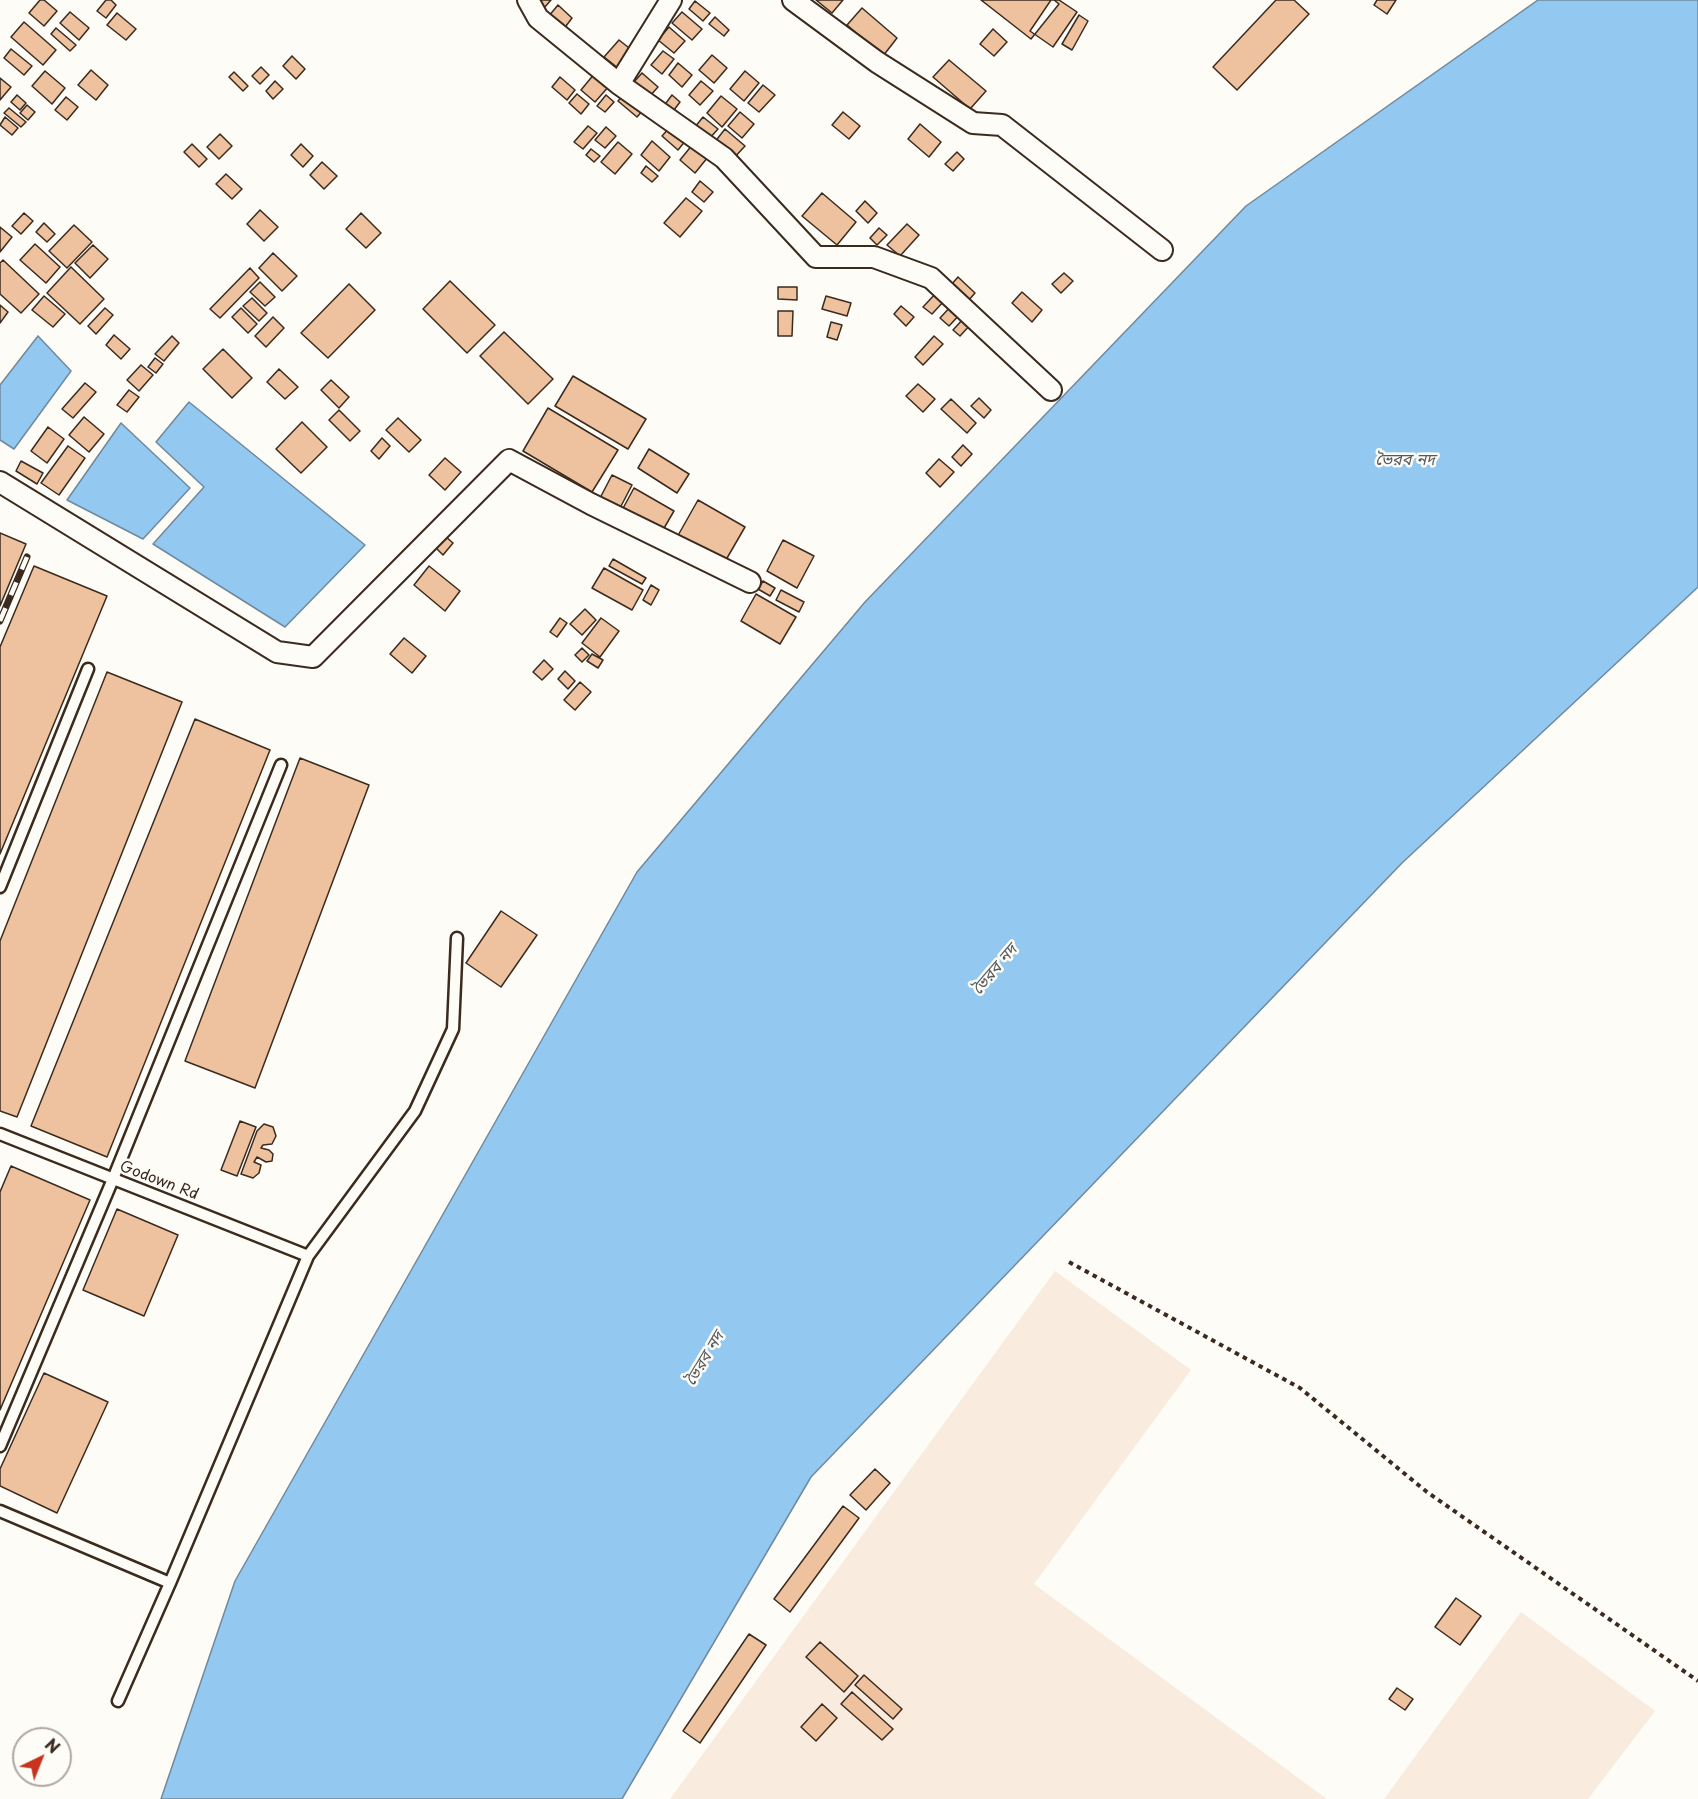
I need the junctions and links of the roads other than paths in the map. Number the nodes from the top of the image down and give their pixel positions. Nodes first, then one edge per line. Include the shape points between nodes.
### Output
1 (528, 0) edge
2 (671, 0) edge
3 (793, 0) edge
4 (619, 84) junction
5 (1162, 250) dead end
6 (1051, 390) dead end
7 (0, 482) edge
8 (750, 582) dead end
9 (88, 669) dead end
10 (280, 765) dead end
11 (0, 887) edge
12 (457, 938) dead end
13 (0, 1134) edge
14 (113, 1179) junction
15 (308, 1256) junction
16 (0, 1446) edge
17 (0, 1511) edge
18 (170, 1583) junction
19 (118, 1701) dead end

1 - 4 street via 538,18
2 - 4 street
3 - 5 street via 877,62 972,123 1002,125
4 - 6 street via 724,158 816,257 874,257 931,278
7 - 8 street via 277,652 295,655 313,657 509,460
9 - 11 lane
10 - 14 lane
12 - 15 lane via 453,1029 415,1111
13 - 14 lane, Godown Rd
14 - 15 lane, Godown Rd
14 - 16 lane
15 - 18 lane
17 - 18 lane
18 - 19 lane

